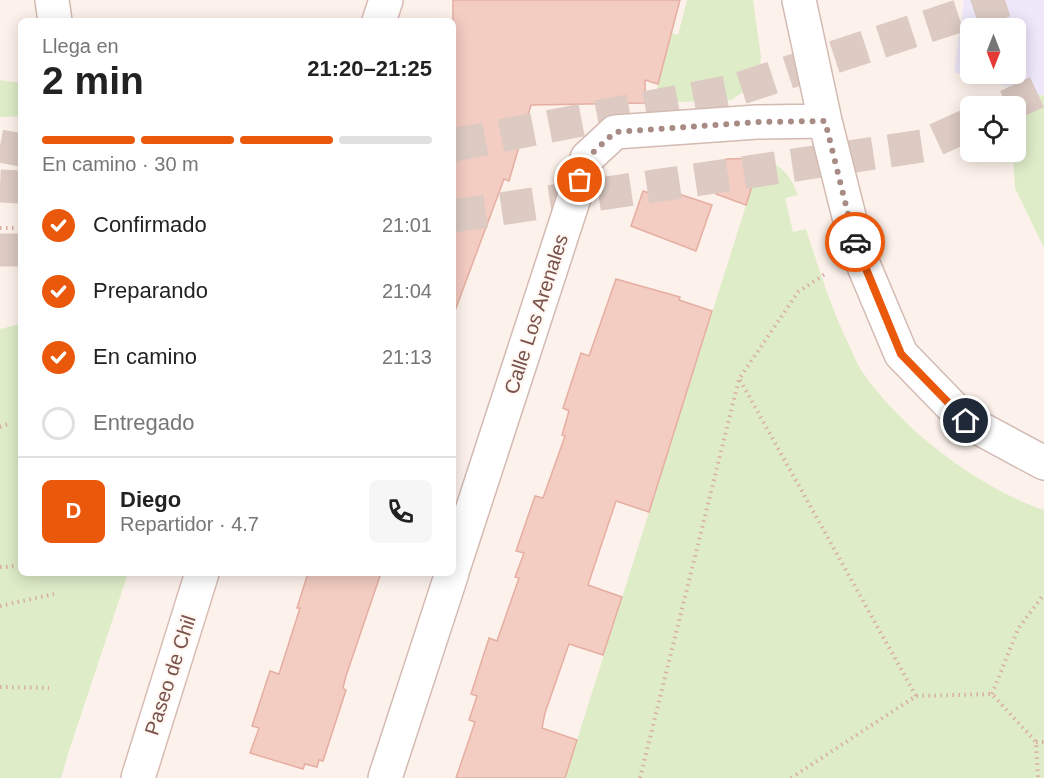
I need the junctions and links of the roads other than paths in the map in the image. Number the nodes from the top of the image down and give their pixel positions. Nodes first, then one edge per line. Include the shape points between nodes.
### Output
1 (52, 0) edge
2 (386, 0) edge
3 (799, 0) edge
4 (55, 18) edge
5 (380, 18) edge
6 (825, 121) junction
7 (1044, 463) edge
8 (456, 559) edge
9 (201, 576) edge
10 (450, 576) edge
11 (138, 778) edge
12 (385, 778) edge

1 - 4 street
2 - 5 street
3 - 6 street
6 - 7 street via 858,252 901,354 966,421
6 - 8 street, Calle Los Arenales via 615,132 587,158
9 - 11 street, Paseo de Chil
10 - 12 street, Calle Los Arenales

